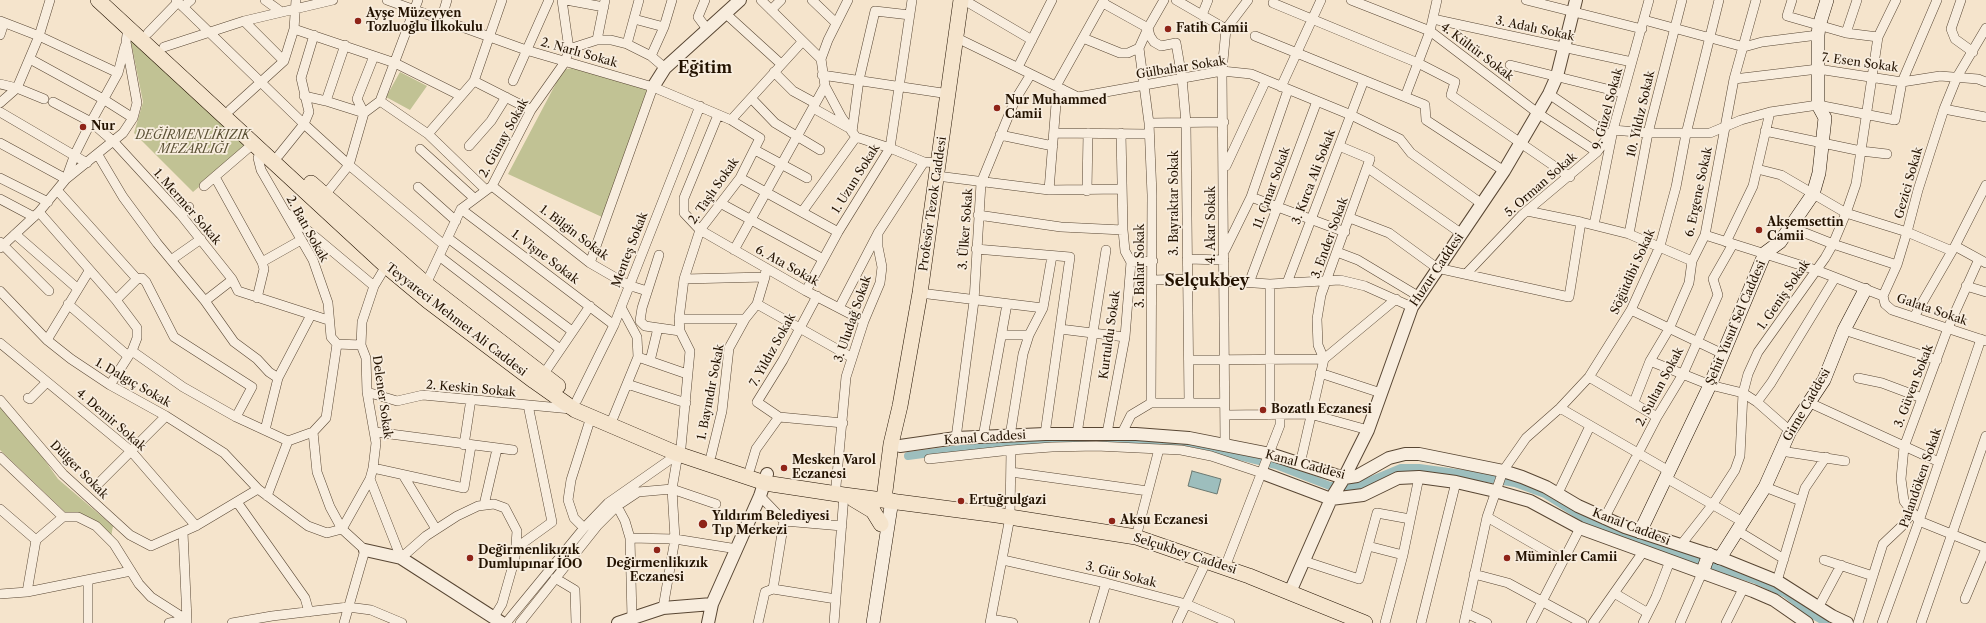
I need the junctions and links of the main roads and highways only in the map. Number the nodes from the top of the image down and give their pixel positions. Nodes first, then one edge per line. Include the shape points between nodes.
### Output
1 (98, 0) edge
2 (112, 0) edge
3 (962, 0) edge
4 (1827, 0) edge
5 (1865, 290) road end
6 (576, 405) junction
7 (900, 406) junction
8 (680, 451) junction
9 (764, 484) junction
10 (840, 491) junction
11 (889, 495) junction
12 (881, 524) junction
13 (1640, 532) road end
14 (881, 564) junction
15 (1702, 573) road end
16 (873, 623) edge
17 (1365, 623) edge

1 - 6 main road, Teyyareci Mehmet Ali Caddesi via 127,35 258,146 386,266 428,301
2 - 6 main road, Teyyareci Mehmet Ali Caddesi via 279,155 426,284 543,375
3 - 7 main road, Profesör Tezok Caddesi via 949,94 933,167 920,294
4 - 13 main road, Şehit Yusuf Sel Caddesi via 1818,30 1818,105 1825,118 1819,172 1813,194 1780,242 1765,254 1710,385
5 - 15 main road, Girne Caddesi via 1844,330 1824,380 1790,431 1765,487 1740,527
6 - 8 main road, Teyyareci Mehmet Ali Caddesi via 614,418
6 - 8 main road, Teyyareci Mehmet Ali Caddesi via 591,417
7 - 11 main road via 891,444
7 - 11 main road via 900,446
8 - 9 main road, Teyyareci Mehmet Ali Caddesi
8 - 9 main road, Teyyareci Mehmet Ali Caddesi via 711,456 750,469
9 - 10 main road, Teyyareci Mehmet Ali Caddesi
10 - 11 main road, Teyyareci Mehmet Ali Caddesi
10 - 12 main road via 868,506 878,516
11 - 12 main road
11 - 14 main road via 886,547
11 - 17 main road, Selçukbey Caddesi via 977,503 1003,516 1136,537 1207,560
12 - 14 main road via 878,544
14 - 16 main road

